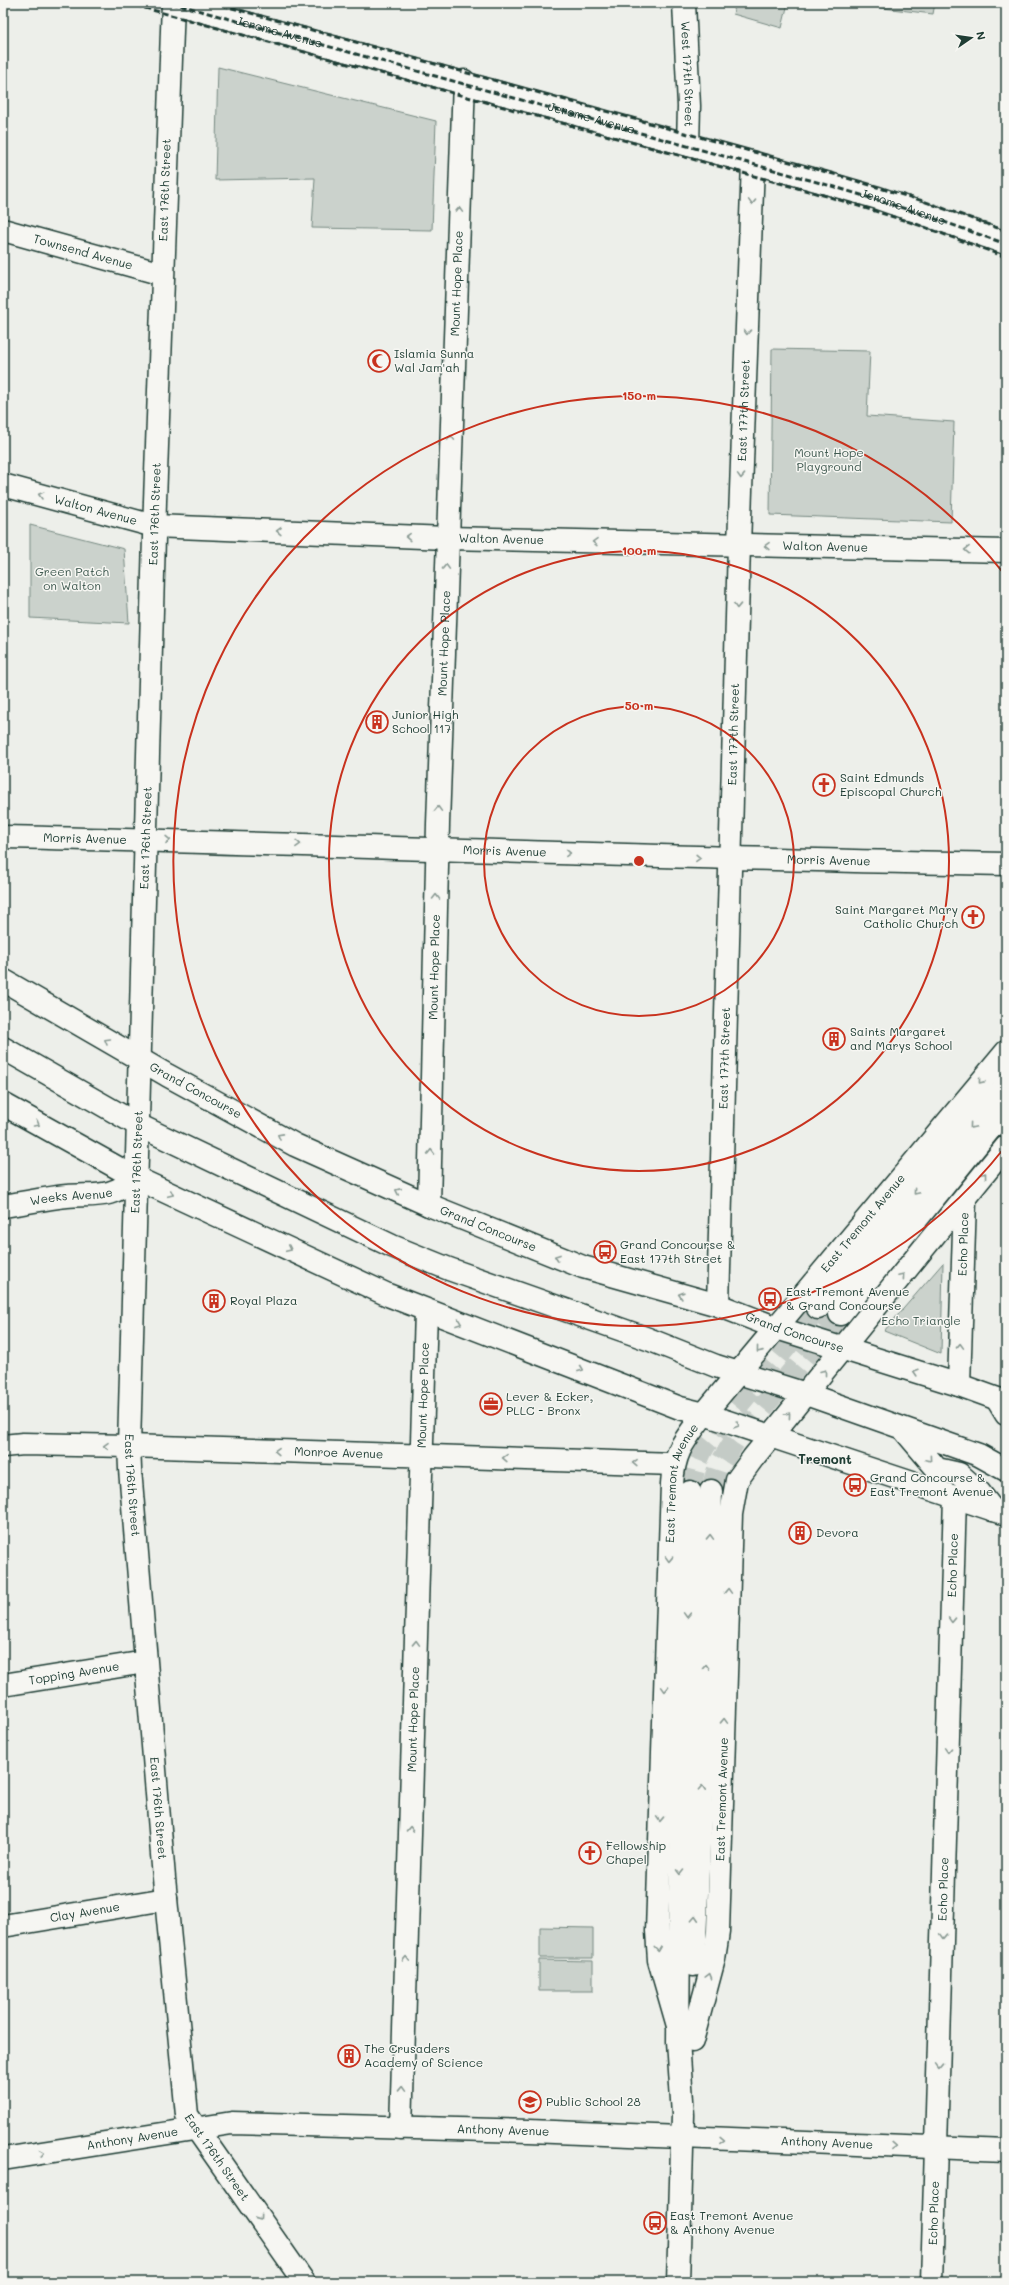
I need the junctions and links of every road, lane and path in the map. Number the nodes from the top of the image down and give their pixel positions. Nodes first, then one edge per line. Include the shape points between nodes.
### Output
1 (173, 3) edge
2 (684, 3) edge
3 (464, 82) junction
4 (688, 145) junction
5 (753, 163) junction
6 (3, 230) edge
7 (1006, 243) edge
8 (162, 274) junction
9 (3, 485) edge
10 (154, 526) junction
11 (447, 538) junction
12 (739, 545) junction
13 (1006, 551) edge
14 (3, 837) edge
15 (146, 840) junction
16 (437, 848) junction
17 (730, 859) junction
18 (1006, 864) edge
19 (3, 980) edge
20 (3, 1048) edge
21 (1006, 1052) edge
22 (141, 1060) junction
23 (1006, 1085) edge
24 (3, 1104) edge
25 (1006, 1109) edge
26 (138, 1125) junction
27 (1006, 1147) edge
28 (136, 1178) junction
29 (964, 1200) junction
30 (3, 1206) edge
31 (430, 1206) junction
32 (718, 1305) junction
33 (818, 1308) tunnel mouth
34 (426, 1311) junction
35 (840, 1314) tunnel mouth
36 (777, 1328) junction
37 (841, 1349) junction
38 (740, 1372) junction
39 (959, 1385) junction
40 (806, 1394) junction
41 (1003, 1405) edge
42 (704, 1414) junction
43 (904, 1430) junction
44 (770, 1436) junction
45 (3, 1446) edge
46 (129, 1446) junction
47 (979, 1455) junction
48 (422, 1456) junction
49 (1006, 1457) edge
50 (674, 1464) junction
51 (1006, 1470) edge
52 (701, 1492) tunnel mouth
53 (955, 1497) junction
54 (999, 1512) edge
55 (145, 1662) junction
56 (3, 1685) edge
57 (166, 1899) junction
58 (3, 1926) edge
59 (685, 2033) junction
60 (196, 2128) junction
61 (401, 2128) junction
62 (683, 2137) junction
63 (936, 2147) junction
64 (1006, 2150) edge
65 (3, 2159) edge
66 (304, 2282) edge
67 (678, 2282) edge
68 (932, 2282) edge

1 - 3 street, Jerome Avenue
1 - 8 street, East 176th Street
2 - 4 street, West 177th Street via 689,106
3 - 4 street, Jerome Avenue
11 -> 3 street, Mount Hope Place
4 - 5 street, Jerome Avenue
5 - 7 street, Jerome Avenue via 878,198
5 -> 12 street, East 177th Street
6 - 8 street, Townsend Avenue
8 - 10 street, East 176th Street
10 -> 9 street, Walton Avenue
11 -> 10 street, Walton Avenue
10 - 15 street, East 176th Street
12 -> 11 street, Walton Avenue
16 -> 11 street, Mount Hope Place
13 -> 12 street, Walton Avenue
12 -> 17 street, East 177th Street
14 - 15 street, Morris Avenue
15 -> 16 street, Morris Avenue
15 - 22 street, East 176th Street
16 -> 17 street, Morris Avenue
31 -> 16 street, Mount Hope Place
17 - 18 street, Morris Avenue
17 - 32 street, East 177th Street
22 -> 19 street, Grand Concourse
20 - 26 street
21 -> 36 street, East Tremont Avenue
22 - 26 street, East 176th Street
31 -> 22 street, Grand Concourse via 295,1145
23 -> 33 street, East Tremont Avenue
24 -> 28 street
25 - 35 street
26 - 28 street, East 176th Street
26 - 38 street via 427,1260 716,1366
29 -> 27 street, East Tremont Avenue
28 - 30 street, Weeks Avenue via 117,1190 98,1196 67,1196
28 -> 34 street
28 - 46 street, East 176th Street
37 -> 29 street, East Tremont Avenue
39 -> 29 street, Echo Place
32 -> 31 street, Grand Concourse via 583,1267
32 - 36 street, Grand Concourse
34 -> 42 street via 680,1408
34 - 48 street, Mount Hope Place
36 - 37 street, Grand Concourse
36 -> 38 street, East Tremont Avenue
39 -> 37 street, Grand Concourse
40 -> 37 street, East Tremont Avenue
38 - 40 street
38 - 42 street, East Tremont Avenue
39 - 41 street, Grand Concourse
40 - 43 street
44 -> 40 street, East Tremont Avenue
42 -> 44 street
42 - 50 street, East Tremont Avenue via 683,1442
43 - 47 street
43 -> 54 street via 937,1469 959,1474
44 - 53 street
59 -> 44 street, East Tremont Avenue via 714,1959 718,1932 731,1502 741,1473
46 -> 45 street, Monroe Avenue
48 -> 46 street, Monroe Avenue
46 - 55 street, East 176th Street
47 - 49 street
47 - 51 street
50 -> 48 street, Monroe Avenue
61 -> 48 street, Mount Hope Place
50 -> 59 street, East Tremont Avenue via 657,1931 660,1965
52 - 59 street, East Tremont Avenue
53 - 54 street
53 -> 63 street, Echo Place
55 - 56 street, Topping Avenue
55 - 57 street, East 176th Street
57 - 58 street, Clay Avenue
57 - 60 street, East 176th Street via 186,2108
59 - 62 street, East Tremont Avenue
60 - 61 street, Anthony Avenue via 232,2123
65 -> 60 street, Anthony Avenue
60 -> 66 street, East 176th Street
61 - 62 street, Anthony Avenue
62 -> 63 street, Anthony Avenue
62 - 67 street, East Tremont Avenue
63 - 64 street, Anthony Avenue
63 - 68 street, Echo Place

